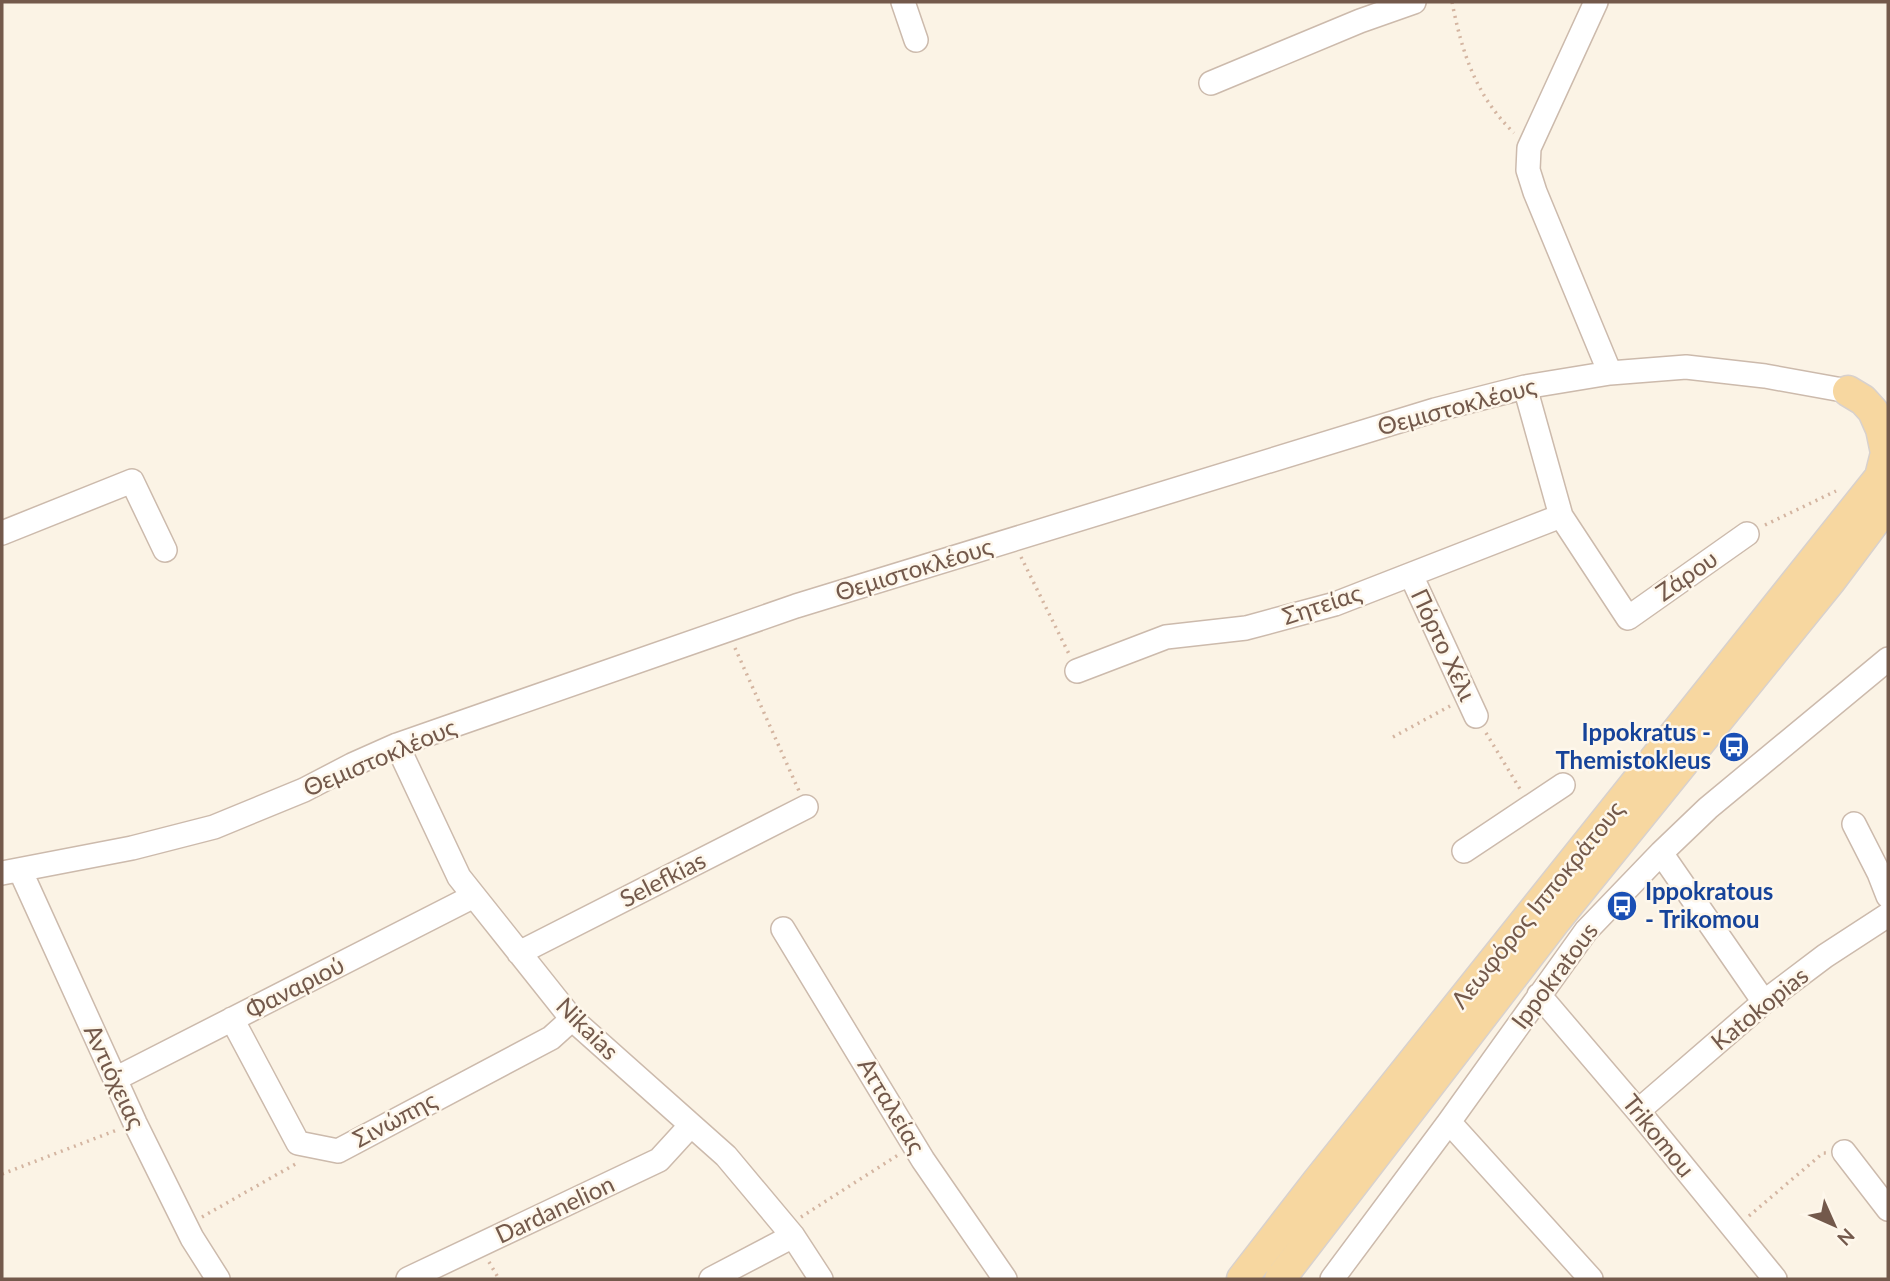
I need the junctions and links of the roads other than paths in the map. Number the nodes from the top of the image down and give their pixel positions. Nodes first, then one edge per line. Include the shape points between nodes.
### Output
1 (903, 2) edge
2 (1414, 2) edge
3 (1596, 2) edge
4 (916, 40) dead end
5 (1211, 83) dead end
6 (1610, 373) junction
7 (1525, 387) junction
8 (1848, 391) junction
9 (1888, 393) edge
10 (1886, 483) edge
11 (1561, 516) junction
12 (2, 533) edge
13 (1747, 534) road end
14 (165, 550) dead end
15 (1410, 575) junction
16 (1888, 659) edge
17 (1077, 671) road end
18 (1471, 706) road end
19 (397, 745) junction
20 (1563, 785) dead end
21 (806, 807) road end
22 (1854, 824) dead end
23 (1464, 851) dead end
24 (1661, 853) junction
25 (11, 872) edge
26 (474, 896) junction
27 (1888, 897) edge
28 (1888, 915) edge
29 (783, 929) dead end
30 (519, 953) junction
31 (1539, 995) junction
32 (1764, 1002) junction
33 (572, 1018) junction
34 (232, 1020) junction
35 (115, 1079) junction
36 (1638, 1111) junction
37 (1449, 1122) junction
38 (691, 1125) junction
39 (1844, 1153) road end
40 (1888, 1209) edge
41 (790, 1232) junction
42 (1768, 1277) edge
43 (218, 1279) edge
44 (408, 1279) edge
45 (711, 1279) edge
46 (821, 1279) edge
47 (1005, 1279) edge
48 (1242, 1279) edge
49 (1280, 1279) edge
50 (1332, 1279) edge
51 (1591, 1279) edge

1 - 4 street
2 - 5 street
3 - 6 street via 1529,148 1528,170
6 - 7 street, Θεμιστοκλέους
6 - 8 street, Θεμιστοκλέους via 1686,367
7 - 11 street
7 - 19 street, Θεμιστοκλέους via 1435,410 796,606
8 - 9 main road
8 - 10 main road via 1873,411 1881,429
10 - 48 main road, Λεωφόρος Ιπποκράτους
10 - 49 main road, Λεωφόρος Ιπποκράτους via 1831,580 1556,920
11 - 13 street, Ζάρου via 1628,618
11 - 15 street, Σητείας
12 - 14 street via 132,481
15 - 17 street, Σητείας via 1335,604 1246,628 1166,636
15 - 18 street, Πόρτο Χέλι
16 - 24 street, Ippokratous
19 - 25 street, Θεμιστοκλέους via 214,827
19 - 26 street, Nikaias via 459,877
20 - 23 street
21 - 30 street, Selefkias
22 - 27 street
24 - 31 street, Ippokratous via 1586,931
24 - 32 street
25 - 35 street, Αντιόχειας
26 - 30 street, Nikaias
26 - 34 street, Φαναριού
28 - 32 street, Katokopias
29 - 47 street, Ατταλείας via 914,1145
30 - 33 street, Nikaias
31 - 36 street, Trikomou
31 - 37 street, Ippokratous
32 - 36 street, Katokopias
33 - 34 street, Σινώπης via 551,1038 338,1151 298,1143
33 - 38 street, Nikaias
34 - 35 street, Φαναριού
35 - 43 street, Αντιόχειας via 186,1226
36 - 42 street, Trikomou
37 - 50 street, Ippokratous
37 - 51 street
38 - 41 street, Nikaias via 726,1156
38 - 44 street, Dardanelion via 659,1160
39 - 40 street
41 - 45 street
41 - 46 street, Nikaias

